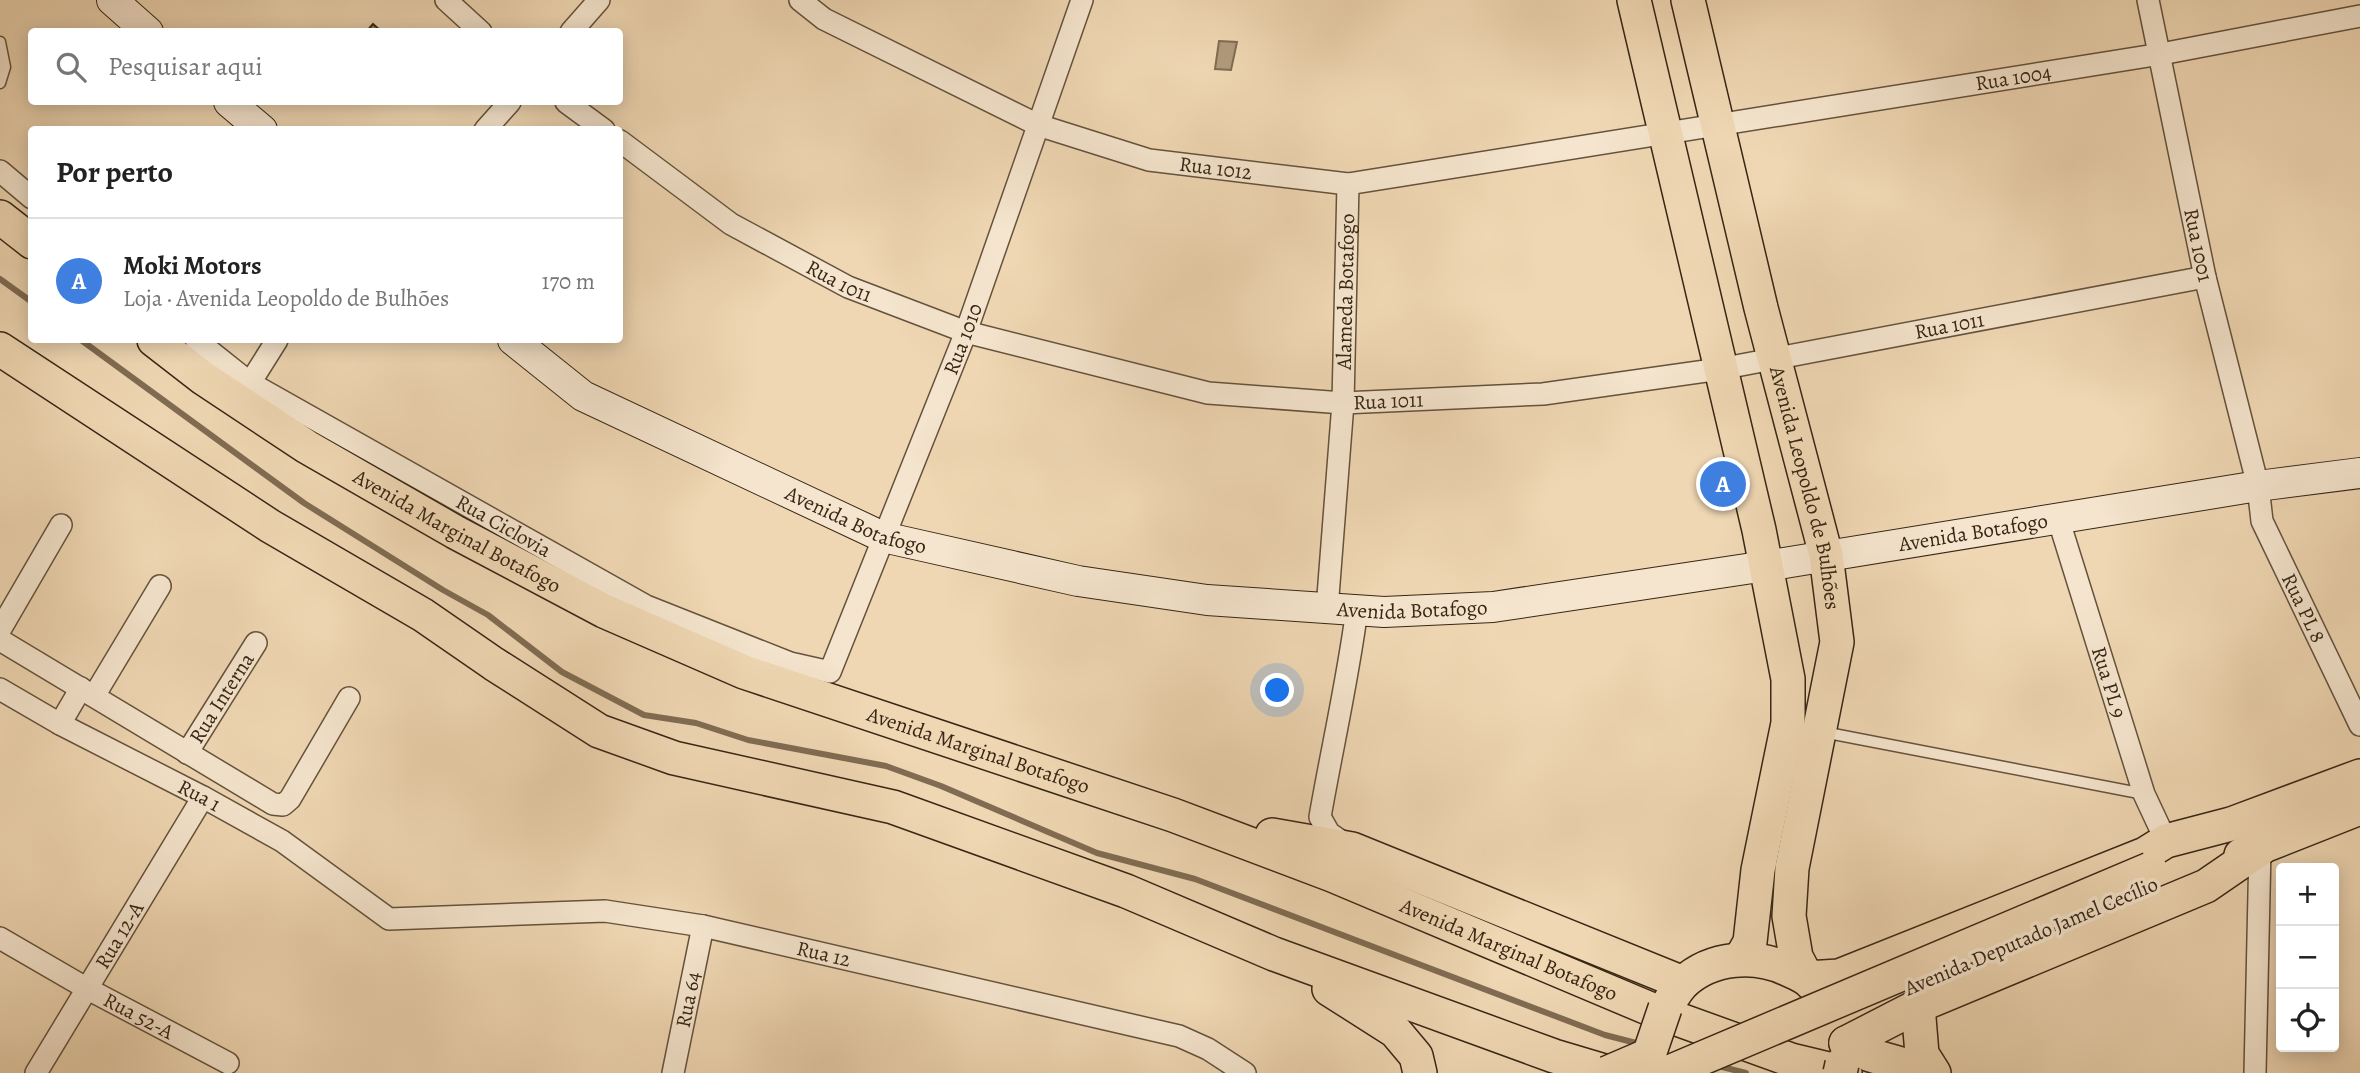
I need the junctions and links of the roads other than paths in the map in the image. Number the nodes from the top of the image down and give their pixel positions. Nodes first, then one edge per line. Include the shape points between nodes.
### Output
1 (111, 0) edge
2 (446, 0) edge
3 (599, 0) edge
4 (800, 0) edge
5 (1082, 0) edge
6 (1634, 0) edge
7 (1688, 0) edge
8 (2148, 0) edge
9 (2360, 16) edge
10 (143, 28) edge
11 (477, 28) edge
12 (574, 28) edge
13 (0, 42) edge
14 (2161, 54) junction
15 (0, 83) edge
16 (233, 105) edge
17 (507, 105) edge
18 (570, 105) edge
19 (1038, 125) junction
20 (257, 126) edge
21 (489, 126) edge
22 (599, 126) edge
23 (1717, 126) junction
24 (1666, 132) junction
25 (623, 143) edge
26 (0, 171) edge
27 (1348, 184) junction
28 (28, 195) edge
29 (0, 216) edge
30 (28, 239) edge
31 (2205, 277) junction
32 (966, 332) junction
33 (158, 343) edge
34 (200, 343) edge
35 (275, 343) edge
36 (517, 343) edge
37 (0, 349) edge
38 (1774, 359) junction
39 (1720, 369) junction
40 (250, 383) junction
41 (1343, 404) junction
42 (2360, 472) edge
43 (2258, 486) junction
44 (2058, 518) junction
45 (61, 525) dead end
46 (883, 537) junction
47 (1826, 555) junction
48 (1766, 566) junction
49 (160, 586) dead end
50 (1327, 609) junction
51 (1357, 609) junction
52 (0, 630) edge
53 (0, 640) edge
54 (256, 643) dead end
55 (830, 672) joint
56 (0, 690) edge
57 (88, 692) junction
58 (349, 698) dead end
59 (60, 724) junction
60 (2360, 725) edge
61 (1818, 731) junction
62 (187, 753) junction
63 (2360, 776) edge
64 (2144, 794) junction
65 (203, 797) junction
66 (2360, 808) edge
67 (1172, 815) junction
68 (1352, 849) junction
69 (2260, 849) junction
70 (2160, 863) junction
71 (389, 919) joint
72 (703, 926) junction
73 (0, 938) edge
74 (1274, 954) junction
75 (1741, 958) junction
76 (1807, 978) junction
77 (86, 988) junction
78 (1674, 996) junction
79 (1918, 1006) junction
80 (228, 1063) dead end
81 (1843, 1063) edge
82 (1656, 1067) edge
83 (36, 1073) edge
84 (673, 1073) edge
85 (1245, 1073) edge
86 (1420, 1073) edge
87 (1609, 1073) edge
88 (1706, 1073) edge
89 (1933, 1073) edge
90 (2255, 1073) edge

1 - 10 street
2 - 11 street
3 - 12 street
4 - 19 street, Rua 1012 via 824,19
5 - 19 street, Rua 1010
6 - 24 main road
7 - 23 main road, Avenida Leopoldo de Bulhões
8 - 14 street, Rua 1001
9 - 14 street, Rua 1004
13 - 15 lane via 5,67
14 - 23 street, Rua 1004
14 - 31 street, Rua 1001
16 - 20 street
17 - 21 street
18 - 22 street
19 - 27 street, Rua 1012 via 1149,160
19 - 32 street, Rua 1010
23 - 24 street, Rua 1004
23 - 38 main road, Avenida Leopoldo de Bulhões
24 - 27 street, Rua 1012
24 - 39 main road
25 - 32 street, Rua 1011 via 743,230 848,287
26 - 28 street
27 - 41 street, Alameda Botafogo
29 - 30 main road
31 - 38 street, Rua 1011
31 - 43 street, Rua 1001
32 - 41 street, Rua 1011 via 1208,393
32 - 46 street, Rua 1010
33 - 67 main road, Avenida Marginal Botafogo via 307,447 604,611 744,672
34 - 40 street, Rua Ciclovia
35 - 40 street
36 - 46 street, Avenida Botafogo via 583,396
37 - 74 main road via 270,526 423,615 599,731 674,758 893,807 1126,891
38 - 39 street, Rua 1011
38 - 47 main road, Avenida Leopoldo de Bulhões
39 - 41 street, Rua 1011 via 1543,394
39 - 48 main road
40 - 55 street, Rua Ciclovia via 646,606 790,663
41 - 50 street, Alameda Botafogo
42 - 43 street, Avenida Botafogo
43 - 44 street, Avenida Botafogo
43 - 60 street, Rua PL 8 via 2262,521
44 - 47 street, Avenida Botafogo
44 - 64 street, Rua PL 9
45 - 52 street
46 - 50 street, Avenida Botafogo via 1091,583 1207,600
46 - 55 street, Rua 1010
47 - 48 street, Avenida Botafogo
47 - 61 main road, Avenida Leopoldo de Bulhões via 1836,642
48 - 51 street, Avenida Botafogo via 1493,607
48 - 75 main road via 1788,679 1788,723 1758,870 1750,942
49 - 57 street
50 - 51 street, Avenida Botafogo
51 - 68 street via 1320,817 1329,833
53 - 57 street, Rua Interna
54 - 62 street, Rua Interna
56 - 59 street, Rua 1
57 - 59 street
57 - 62 street, Rua Interna
58 - 62 street, Rua Interna via 283,805 273,804
59 - 65 street, Rua 1
61 - 64 lane
61 - 76 main road, Avenida Leopoldo de Bulhões via 1792,869 1789,916 1796,957
63 - 70 main road, Avenida Deputado Jamel Cecílio via 2231,824
64 - 70 street, Rua PL 9
65 - 71 street, Rua 1 via 282,841
65 - 77 street, Rua 12-A
66 - 69 main road, Avenida Deputado Jamel Cecílio
67 - 68 main road
67 - 81 main road, Avenida Marginal Botafogo via 1332,875 1655,1011 1791,1060
68 - 78 main road
69 - 70 main road, Avenida Deputado Jamel Cecílio
69 - 79 main road via 2206,886
69 - 90 street
70 - 76 main road via 2145,854 1839,976
70 - 82 main road, Avenida Deputado Jamel Cecílio, bridge
70 - 88 main road, Avenida Deputado Jamel Cecílio
71 - 72 street, Rua 12 via 605,911
72 - 84 street, Rua 64
72 - 85 street, Rua 12 via 1179,1036
73 - 77 street, Rua 52-A
74 - 86 main road via 1395,1031 1416,1056
74 - 87 main road
75 - 76 main road via 1774,963
75 - 78 main road via 1707,968
76 - 81 main road via 1838,1010
77 - 80 street, Rua 52-A
77 - 83 street, Rua 12-A
78 - 82 main road, bridge
79 - 81 main road
79 - 89 main road via 1922,1054
81 - 89 main road, Avenida Marginal Botafogo via 1870,1055
82 - 87 main road, Avenida Deputado Jamel Cecílio, bridge

